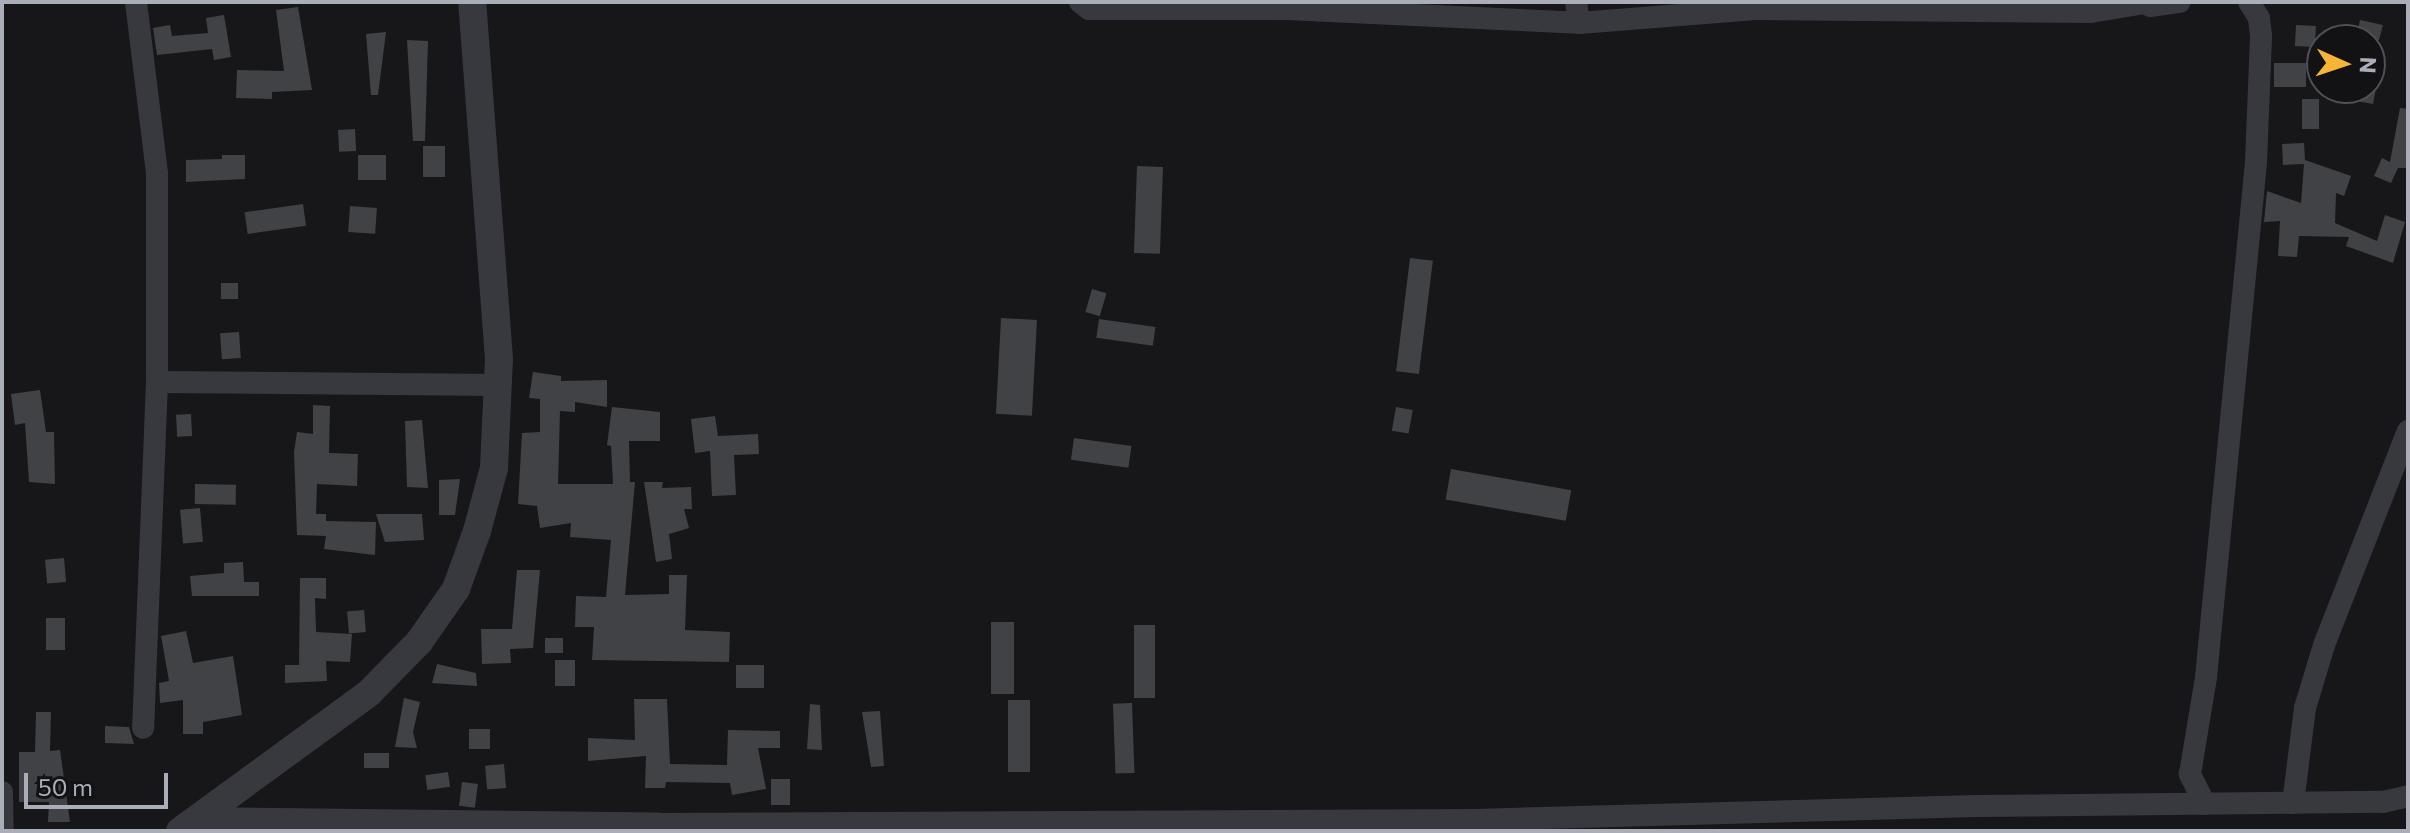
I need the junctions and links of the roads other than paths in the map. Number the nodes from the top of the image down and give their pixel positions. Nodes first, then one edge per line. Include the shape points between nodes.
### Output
1 (136, 2) edge
2 (472, 2) edge
3 (1080, 2) edge
4 (2180, 2) edge
5 (2249, 2) edge
6 (2150, 4) edge
7 (1755, 6) edge
8 (1955, 6) edge
9 (1578, 13) edge
10 (157, 382) junction
11 (499, 385) junction
12 (2408, 431) edge
13 (143, 728) dead end
14 (2, 792) edge
15 (2408, 796) edge
16 (2293, 803) junction
17 (2205, 804) junction
18 (188, 825) edge
19 (1062, 825) edge
20 (3, 831) edge

1 - 10 street via 156,157
2 - 11 street
3 - 9 street via 1089,9
4 - 6 street
5 - 17 street via 2261,35 2256,162 2206,677 2190,774
6 - 8 street via 2091,12
7 - 8 street
7 - 9 street
10 - 11 street
10 - 13 street
11 - 18 street via 494,468 477,531 449,599 419,642 369,693
12 - 16 street via 2324,645 2305,708
14 - 20 street
15 - 16 street via 2383,802
16 - 17 street
17 - 19 street
18 - 19 street

